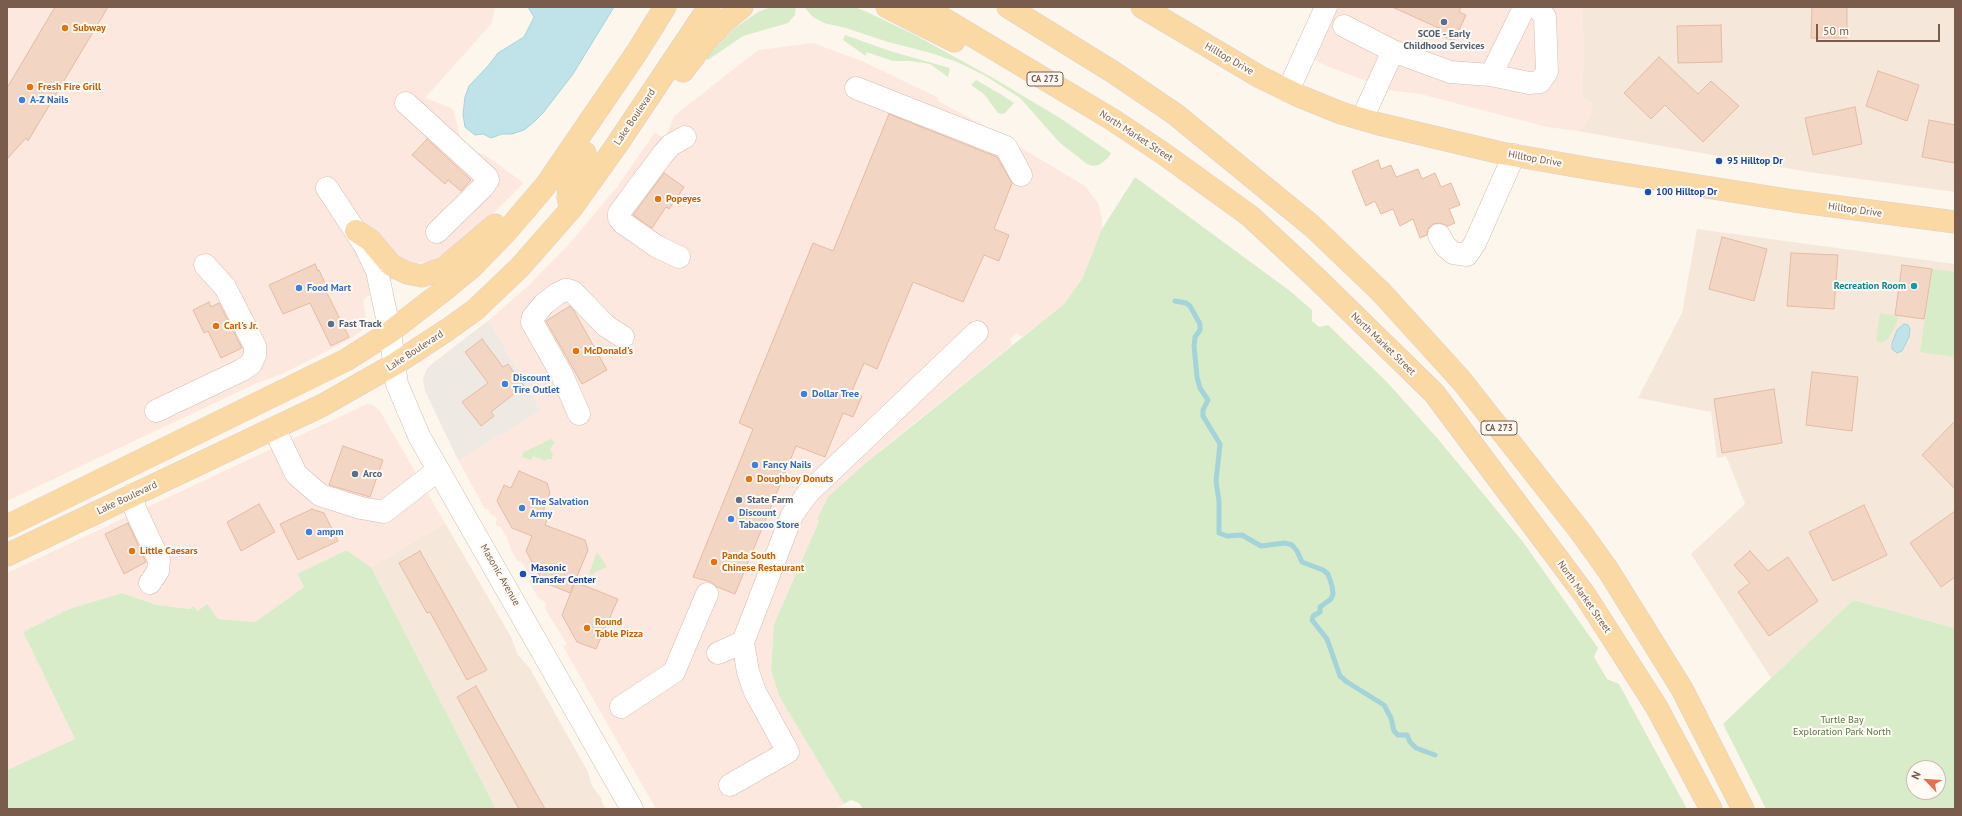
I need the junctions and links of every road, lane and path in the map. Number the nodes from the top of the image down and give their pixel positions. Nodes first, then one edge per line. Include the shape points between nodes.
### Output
1 (665, 7) edge
2 (709, 7) edge
3 (742, 7) edge
4 (887, 7) edge
5 (924, 7) edge
6 (1008, 7) edge
7 (1142, 7) edge
8 (1326, 7) edge
9 (1527, 7) edge
10 (1537, 7) edge
11 (1344, 26) dead end
12 (1394, 51) junction
13 (638, 52) junction
14 (1491, 75) junction
15 (856, 88) dead end
16 (1288, 91) junction
17 (406, 103) dead end
18 (1362, 119) junction
19 (684, 137) dead end
20 (616, 146) junction
21 (1164, 154) junction
22 (1514, 155) junction
23 (1022, 175) dead end
24 (327, 188) dead end
25 (531, 203) junction
26 (571, 210) junction
27 (1955, 222) edge
28 (356, 231) junction
29 (437, 232) dead end
30 (1439, 235) dead end
31 (679, 256) dead end
32 (205, 265) dead end
33 (390, 332) junction
34 (977, 332) dead end
35 (623, 337) dead end
36 (395, 364) junction
37 (280, 394) junction
38 (156, 411) dead end
39 (579, 414) dead end
40 (274, 428) junction
41 (171, 446) junction
42 (205, 460) junction
43 (438, 470) junction
44 (94, 483) junction
45 (126, 498) junction
46 (7, 526) edge
47 (12, 553) edge
48 (150, 583) dead end
49 (706, 594) dead end
50 (742, 642) junction
51 (718, 653) dead end
52 (621, 707) dead end
53 (730, 785) dead end
54 (632, 809) edge
55 (1712, 809) edge
56 (1743, 809) edge

1 - 13 main road
2 - 20 main road, Lake Boulevard
3 - 20 main road via 706,40 649,118
4 - 21 main road via 997,65 1120,141
5 - 21 main road, North Market Street / CA 273 via 1113,120
6 - 56 main road, CA 273 via 1175,114 1312,226 1381,292 1461,380 1572,520 1604,565 1682,689
7 - 16 main road, Hilltop Drive
8 - 16 street
9 - 14 street via 1522,12
10 - 14 street via 1545,17 1547,72 1540,82 1529,83
11 - 12 street
12 - 14 street via 1450,72
12 - 18 street
13 - 25 main road
13 - 26 main road via 630,83 570,176 568,198
15 - 23 street via 1006,148
16 - 18 main road, Hilltop Drive
17 - 29 street via 486,175 488,180 483,188
18 - 22 main road, Hilltop Drive
19 - 31 street via 663,154 619,213 623,224 656,246
20 - 26 main road, Lake Boulevard
21 - 55 main road, North Market Street / CA 273 via 1250,216 1434,393 1585,595 1656,706
22 - 27 main road, Hilltop Drive via 1794,202
22 - 30 street via 1475,243 1467,255 1453,253 1445,246
24 - 28 street, Masonic Avenue
25 - 28 main road via 509,211 444,268 422,276 407,273 391,265 370,240
25 - 33 main road via 472,267
26 - 36 main road, Lake Boulevard via 520,267 474,310
28 - 33 street, Masonic Avenue via 379,277
32 - 38 street via 224,287 256,346 256,351 251,364 242,370
33 - 36 street, Masonic Avenue
33 - 37 main road via 346,360
34 - 50 street via 800,503 792,515
35 - 39 street via 606,326 568,290 557,294 533,316 532,322 562,375
36 - 40 main road, Lake Boulevard via 347,392
36 - 43 street, Masonic Avenue via 398,384 409,413
37 - 41 main road
37 - 42 main road via 261,415 205,447
40 - 42 main road, Lake Boulevard
40 - 43 street via 296,474 320,495 361,508 384,512
41 - 44 main road
41 - 45 main road via 167,462
42 - 45 main road, Lake Boulevard
43 - 54 street, Masonic Avenue
44 - 46 main road
44 - 47 main road via 81,502 33,528 25,534
45 - 47 main road, Lake Boulevard
45 - 48 street via 135,509 159,560 158,572
49 - 52 street via 674,672
50 - 51 street
50 - 53 street via 755,692 788,752

